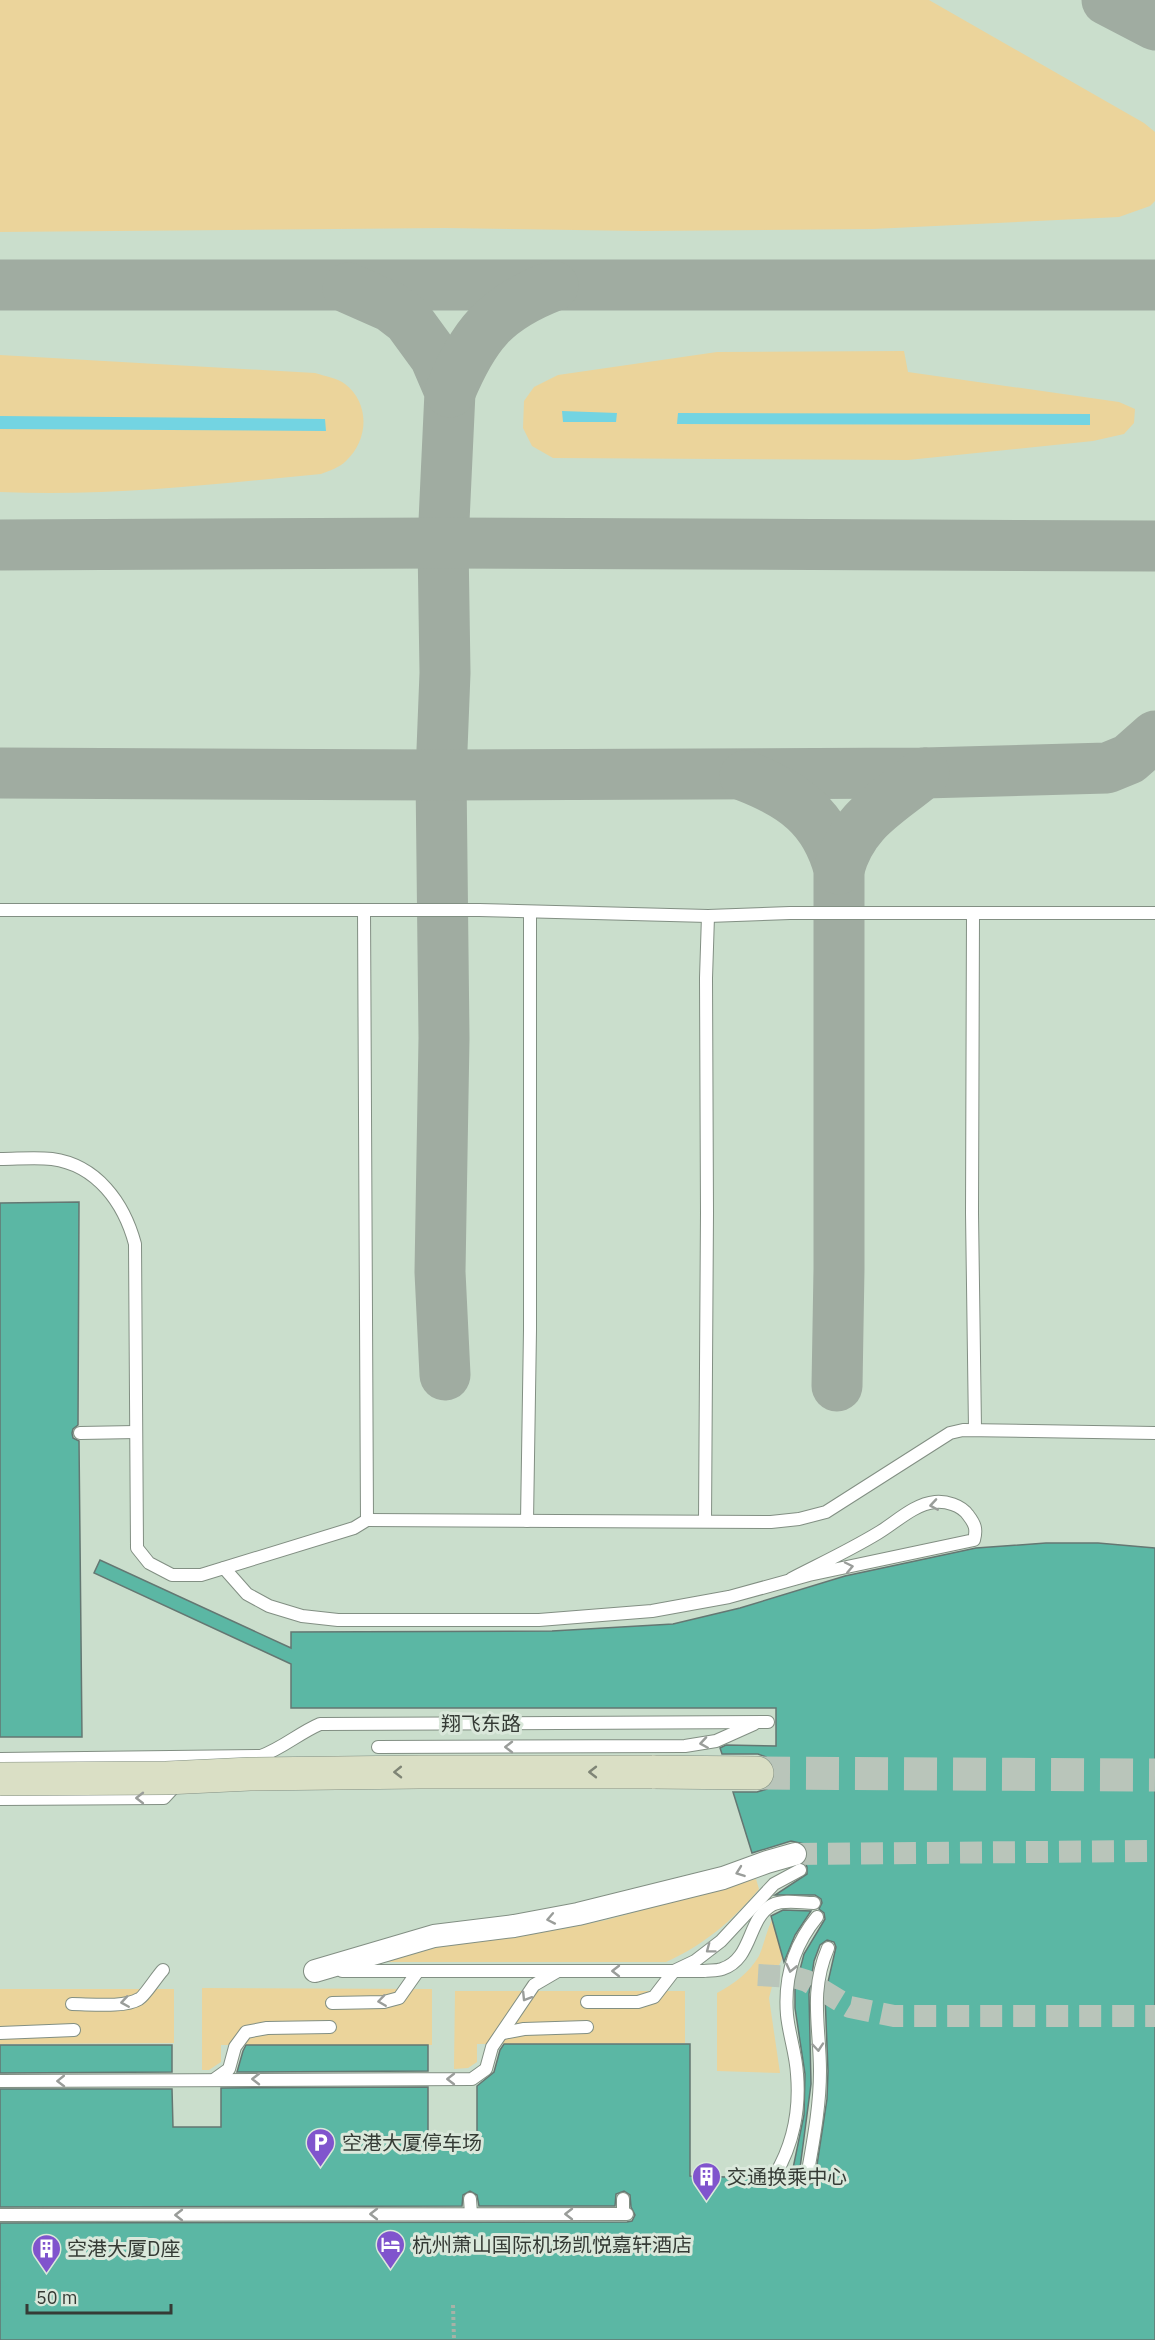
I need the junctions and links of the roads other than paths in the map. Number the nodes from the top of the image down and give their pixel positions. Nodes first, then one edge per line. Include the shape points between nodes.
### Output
1 (0, 910) edge
2 (364, 910) junction
3 (530, 912) junction
4 (973, 914) junction
5 (1155, 914) edge
6 (708, 916) junction
7 (0, 1159) edge
8 (975, 1429) junction
9 (136, 1432) junction
10 (80, 1433) dead end
11 (1155, 1433) edge
12 (367, 1520) junction
13 (527, 1521) junction
14 (705, 1521) junction
15 (224, 1568) junction
16 (791, 1579) junction
17 (378, 1748) dead end
18 (202, 1757) junction
19 (0, 1759) edge
20 (757, 1773) tunnel mouth
21 (0, 1779) edge
22 (0, 1799) edge
23 (798, 1862) joint
24 (814, 1904) dead end
25 (817, 1917) dead end
26 (828, 1948) dead end
27 (164, 1970) dead end
28 (315, 1971) joint
29 (418, 1971) junction
30 (558, 1971) junction
31 (674, 1971) junction
32 (587, 2002) dead end
33 (332, 2003) dead end
34 (72, 2004) dead end
35 (330, 2027) dead end
36 (588, 2027) dead end
37 (74, 2030) dead end
38 (0, 2033) edge
39 (503, 2033) junction
40 (215, 2079) junction
41 (0, 2081) edge
42 (775, 2175) dead end
43 (807, 2177) dead end
44 (470, 2199) dead end
45 (623, 2199) dead end
46 (471, 2214) junction
47 (0, 2215) edge

1 - 2 lane
2 - 3 lane
2 - 12 lane
3 - 6 lane
3 - 13 lane
4 - 5 lane
4 - 6 lane
4 - 8 lane
6 - 14 lane
7 - 9 lane via 53,1159 80,1168 118,1201 129,1222 135,1244
8 - 11 lane
8 - 14 lane via 950,1433 826,1512 771,1522
9 - 10 lane
9 - 15 lane via 137,1548 149,1563 172,1575 201,1575
12 - 13 lane
12 - 15 lane via 354,1528
13 - 14 lane
15 - 16 lane via 248,1594 269,1606 302,1616 338,1620 539,1620 652,1611 729,1597
16 -> 16 lane via 974,1540 975,1524 952,1503 933,1502
18 -> 17 lane, 翔飞东路 via 261,1756 279,1750 303,1731 320,1724 763,1722 716,1741 684,1746
18 - 19 lane, 翔飞东路
18 -> 22 lane via 164,1798
20 -> 21 main road, bridge via 250,1773
23 -> 28 street via 767,1862 723,1878 589,1912 434,1936
23 -> 31 lane via 721,1941
24 - 31 lane via 773,1905 759,1915 748,1945 737,1960 723,1969
25 -> 42 lane via 798,1945 790,1966 787,2016 797,2074 797,2108 791,2142
26 -> 43 lane via 816,1991 818,2112
27 -> 34 lane via 140,1999 124,2004
28 - 29 lane
29 - 30 lane
29 -> 33 lane via 399,1998
31 -> 30 lane
30 -> 39 lane via 534,1985
31 - 32 lane via 654,1997 638,2002
35 - 40 lane via 246,2032 235,2047 229,2069
36 - 39 lane
37 - 38 lane
39 -> 40 lane via 492,2047 486,2069 472,2079
40 -> 41 lane
44 - 46 lane
45 -> 46 lane via 625,2214
46 -> 47 lane

